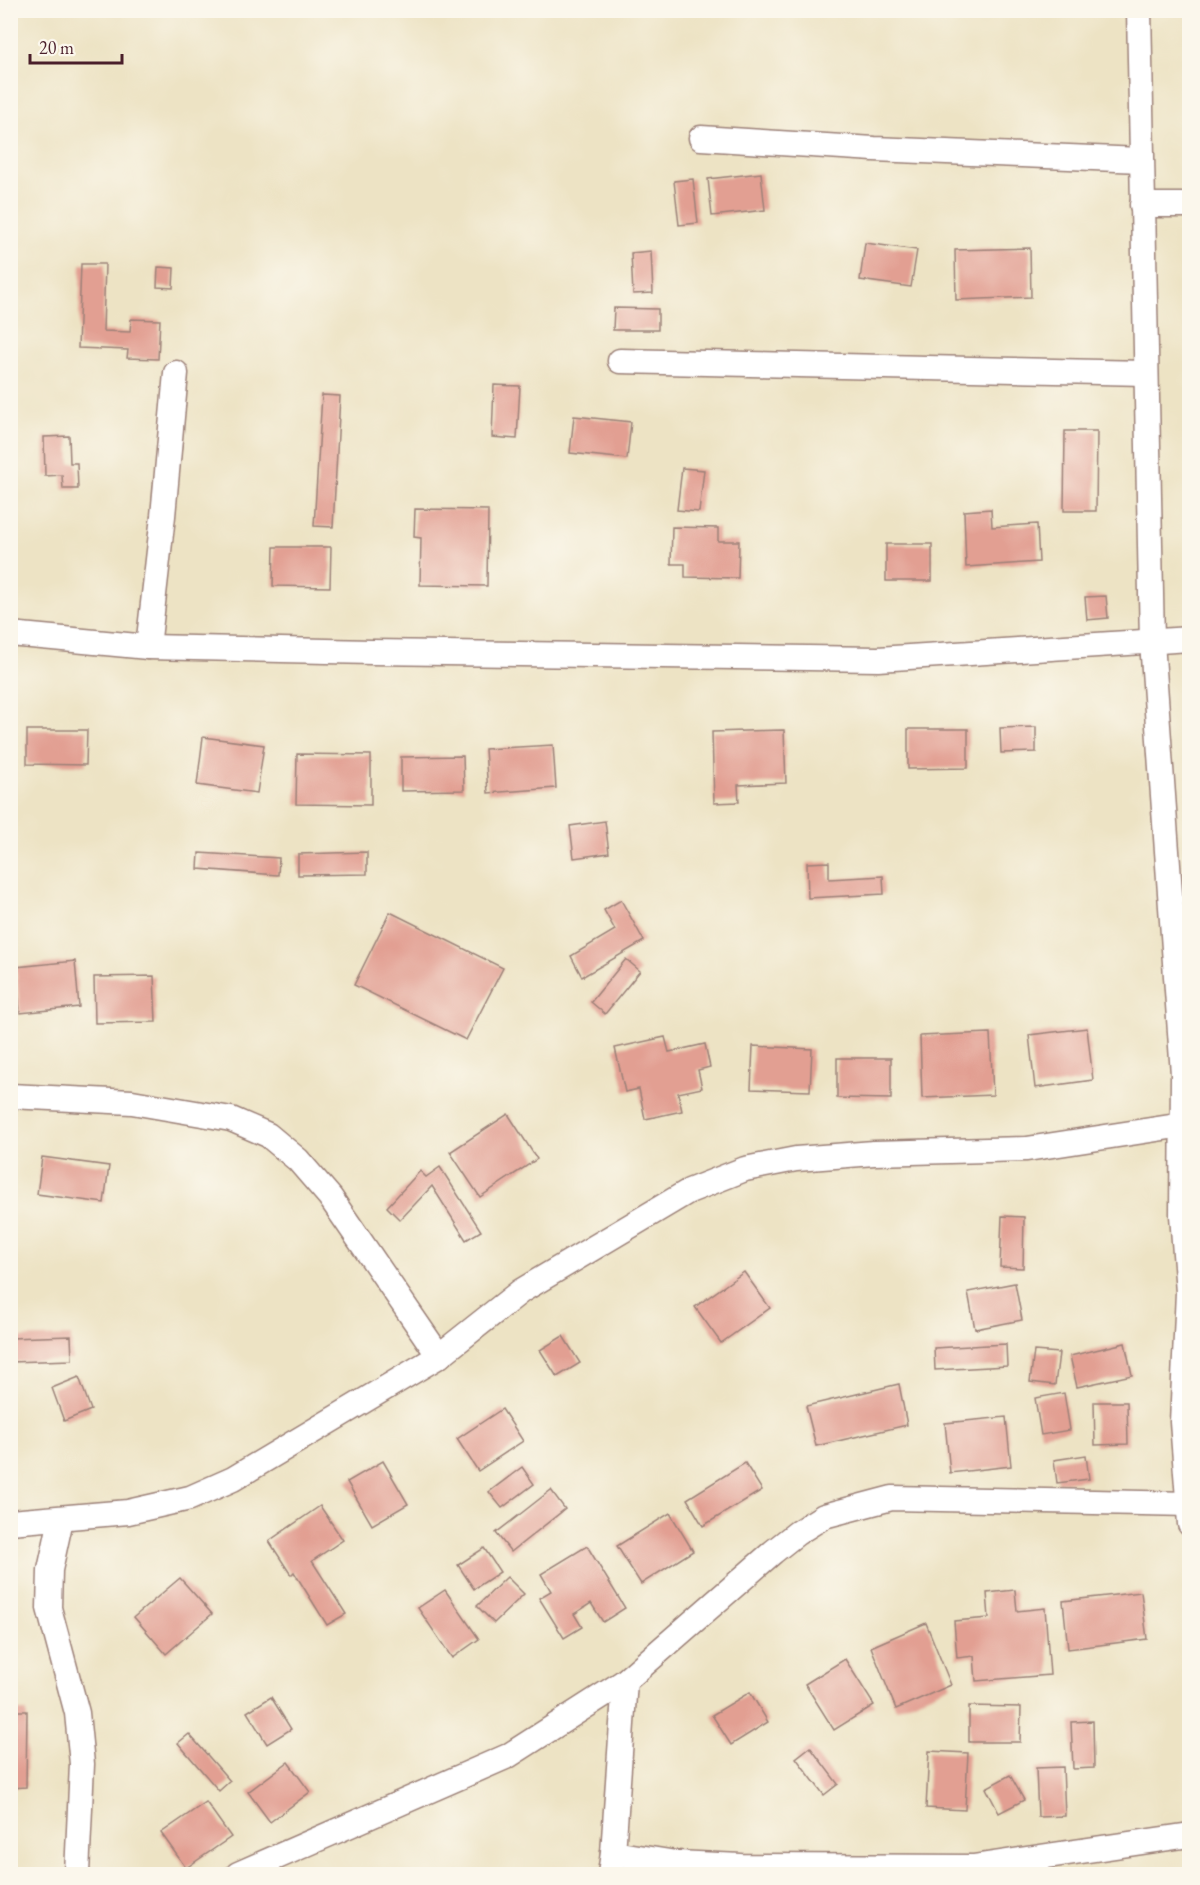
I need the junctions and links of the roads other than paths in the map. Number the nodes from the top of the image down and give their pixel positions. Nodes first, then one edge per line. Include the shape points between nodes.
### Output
1 (1139, 10) edge
2 (701, 138) dead end
3 (1141, 160) junction
4 (1190, 204) edge
5 (1142, 205) junction
6 (620, 362) dead end
7 (176, 373) dead end
8 (1145, 373) junction
9 (10, 634) edge
10 (1190, 639) edge
11 (1152, 642) junction
12 (148, 647) junction
13 (1186, 1074) edge
14 (10, 1096) edge
15 (1183, 1125) junction
16 (439, 1356) junction
17 (1189, 1511) edge
18 (61, 1519) junction
19 (10, 1522) edge
20 (625, 1681) junction
21 (1190, 1835) edge
22 (612, 1864) edge
23 (974, 1871) edge
24 (77, 1875) edge
25 (237, 1875) edge

1 - 3 street
2 - 3 street
3 - 5 street
4 - 5 street
5 - 8 street
6 - 8 street
7 - 12 street
8 - 11 street
9 - 12 street
10 - 11 street
11 - 12 street via 878,659
11 - 13 street
13 - 15 street
14 - 16 street via 132,1102 231,1119 268,1135 298,1160 330,1197
15 - 16 street via 1027,1149 874,1153 796,1159 745,1170 689,1191 521,1291
15 - 17 street via 1182,1215 1188,1292 1182,1422
16 - 18 street via 233,1479 201,1494 128,1512
17 - 20 street via 892,1498 824,1516 773,1552
18 - 19 street
18 - 24 street via 50,1570 49,1608 77,1713 82,1764
20 - 22 street
20 - 25 street via 508,1756
21 - 23 street
22 - 23 street

